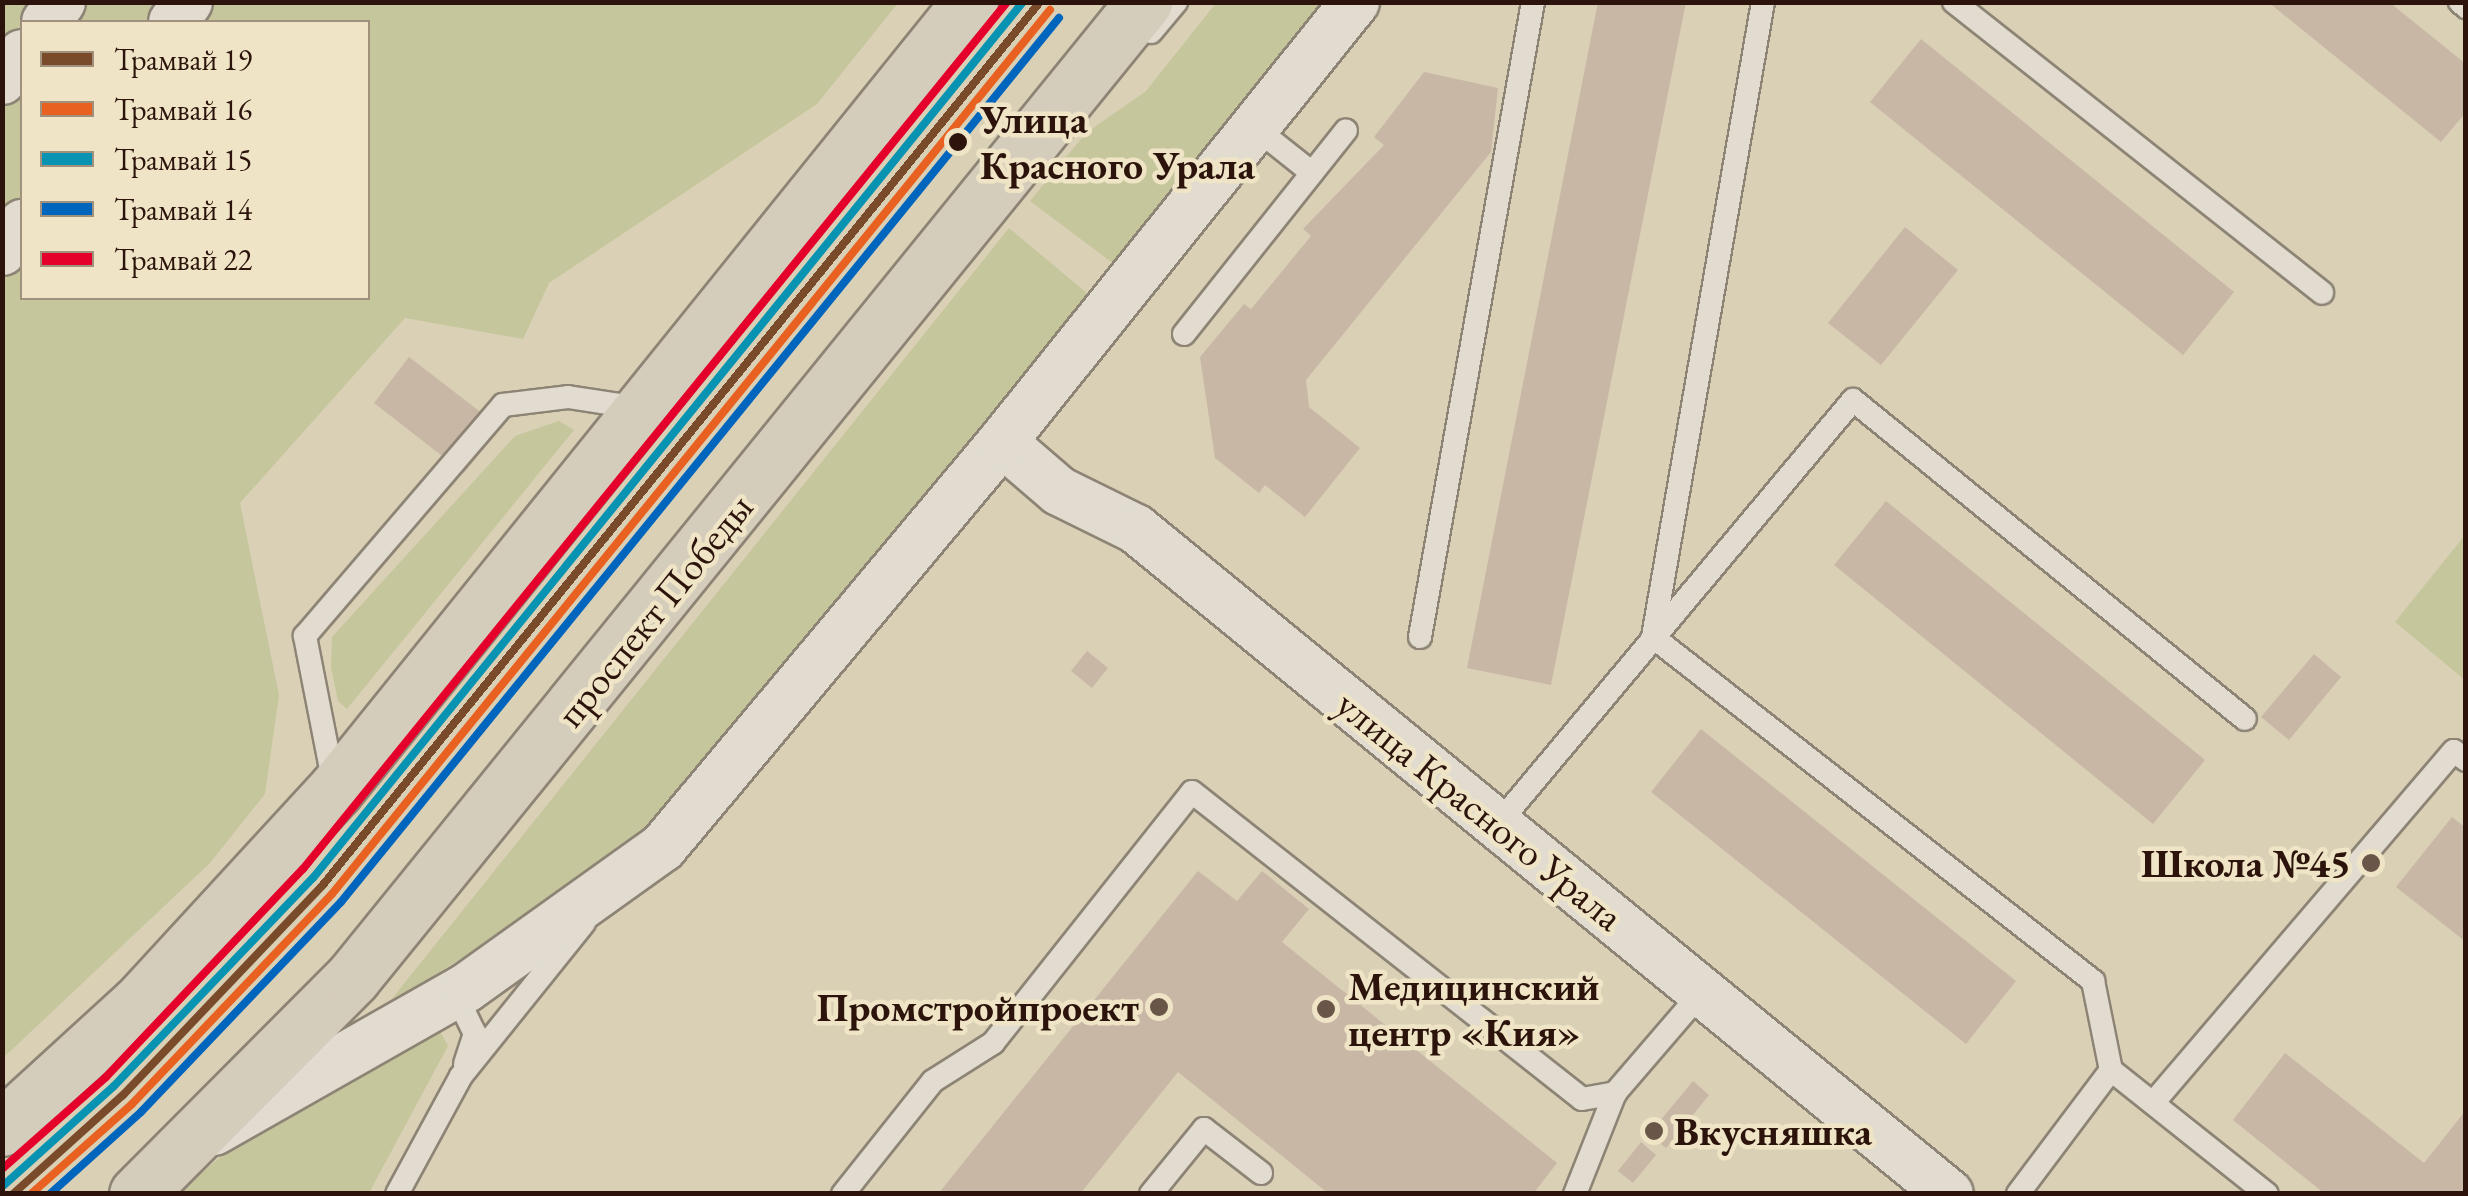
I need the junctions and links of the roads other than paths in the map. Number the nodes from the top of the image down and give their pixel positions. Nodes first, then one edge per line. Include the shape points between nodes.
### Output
1 (970, 2) edge
2 (1144, 2) edge
3 (1176, 2) edge
4 (1355, 2) edge
5 (1533, 2) edge
6 (1764, 2) edge
7 (1954, 2) edge
8 (20, 57) edge
9 (2, 80) edge
10 (1254, 126) junction
11 (1346, 130) dead end
12 (1038, 134) junction
13 (1312, 173) junction
14 (20, 227) edge
15 (2, 251) edge
16 (2322, 293) dead end
17 (1184, 334) dead end
18 (643, 409) junction
19 (1002, 442) junction
20 (1420, 637) dead end
21 (1653, 637) junction
22 (2245, 719) dead end
23 (2466, 760) edge
24 (335, 790) junction
25 (1498, 824) junction
26 (618, 882) junction
27 (466, 988) junction
28 (1702, 992) junction
29 (2112, 1070) junction
30 (461, 1076) junction
31 (1615, 1093) junction
32 (2153, 1103) junction
33 (2, 1128) edge
34 (189, 1146) junction
35 (1261, 1173) dead end
36 (137, 1194) edge
37 (397, 1194) edge
38 (843, 1194) edge
39 (1151, 1194) edge
40 (1575, 1194) edge
41 (1949, 1194) edge
42 (2018, 1194) edge
43 (2268, 1194) edge

1 - 18 main road
2 - 12 main road, проспект Победы
3 - 12 lane via 1116,74
4 - 10 street
5 - 20 lane
6 - 21 lane
7 - 16 lane
8 - 9 street
10 - 13 lane
10 - 19 street
11 - 13 lane
12 - 34 main road, проспект Победы via 353,977
13 - 17 lane
14 - 15 street
18 - 24 main road
18 - 24 lane via 568,397 504,405 304,636
19 - 25 street, улица Красного Урала via 1059,491 1136,529
19 - 26 street via 701,808
21 - 22 lane via 1853,400
21 - 25 lane
21 - 29 lane via 2093,982
23 - 32 lane via 2454,752
24 - 33 main road via 138,1004
25 - 28 street, улица Красного Урала
26 - 27 street
26 - 30 lane
27 - 30 lane via 462,1006 475,1034
27 - 34 street
28 - 31 lane
28 - 41 street, улица Красного Урала
29 - 32 lane
29 - 42 lane
30 - 37 lane
31 - 38 lane via 1582,1100 1192,792 992,1043 933,1081
31 - 40 lane
32 - 43 lane
34 - 36 main road, проспект Победы
35 - 39 lane via 1204,1129

